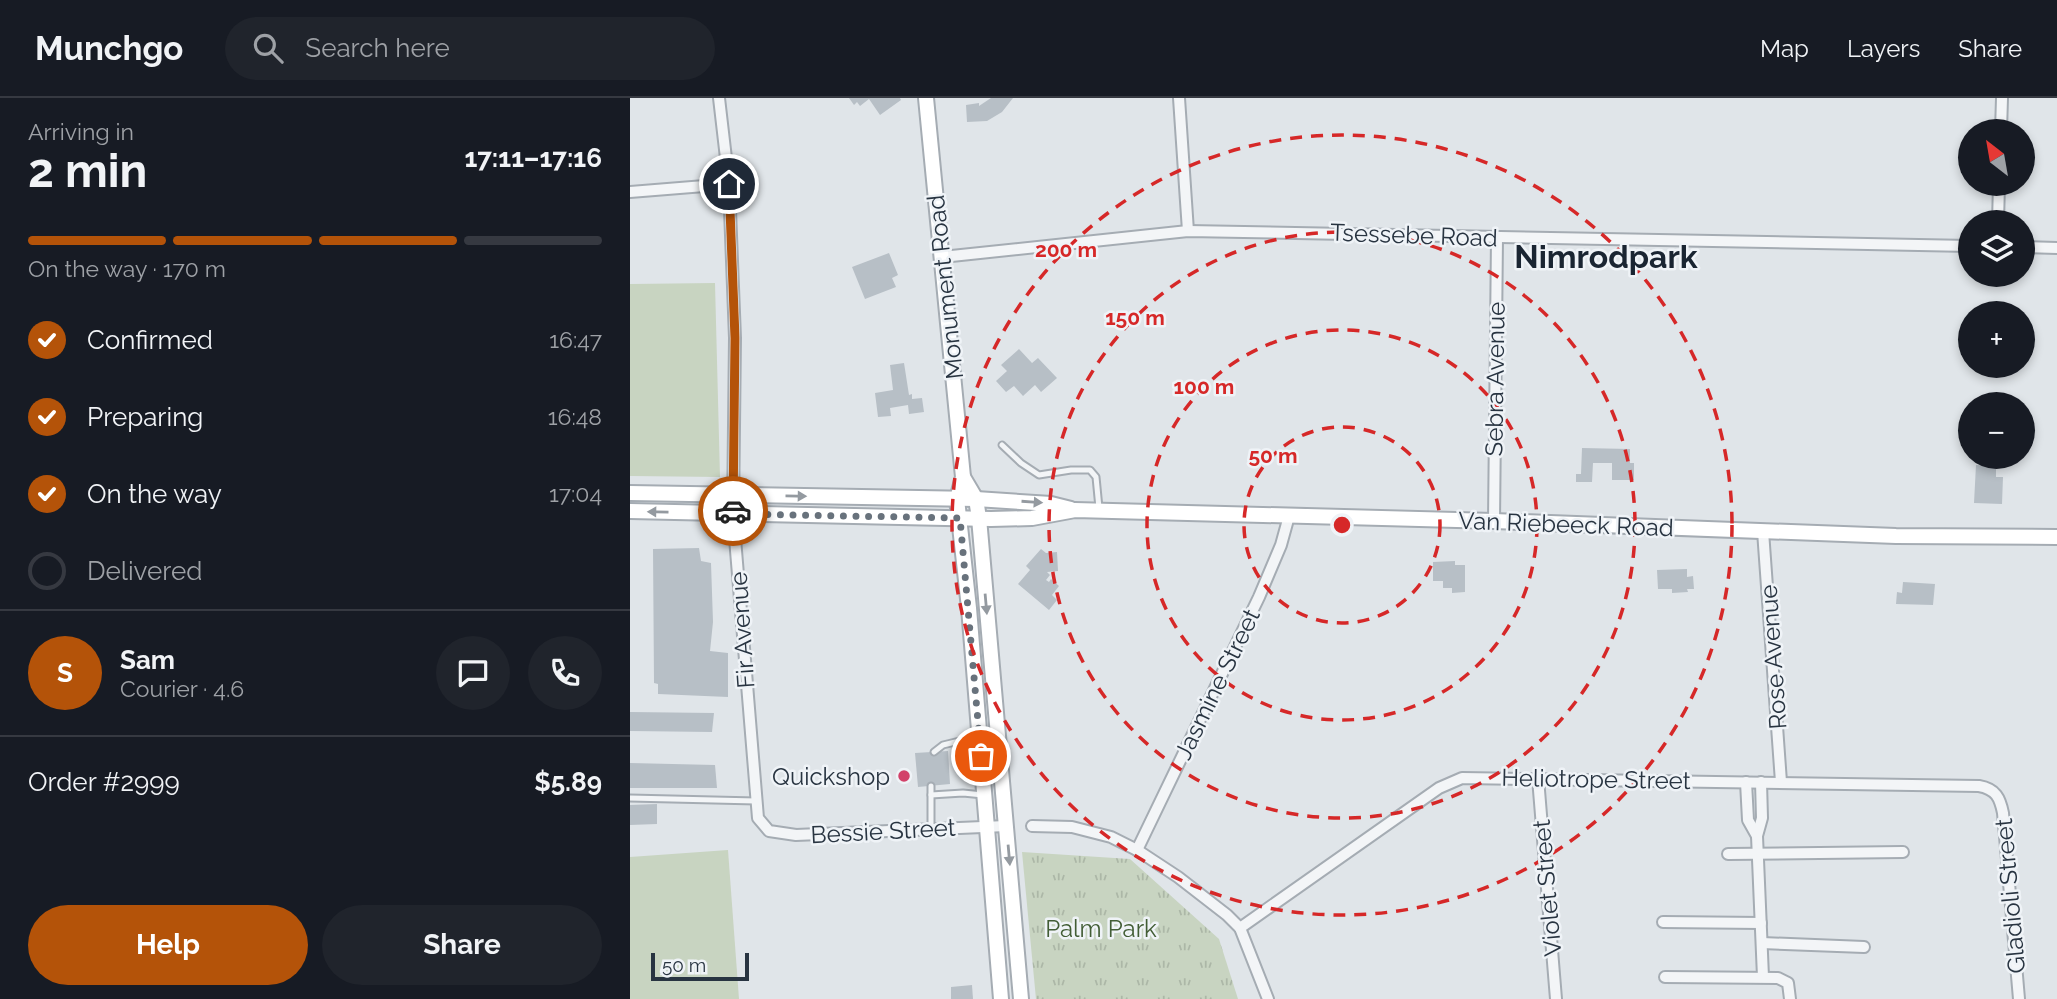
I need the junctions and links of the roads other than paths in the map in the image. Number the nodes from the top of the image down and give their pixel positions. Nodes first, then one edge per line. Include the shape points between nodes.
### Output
1 (719, 98) edge
2 (926, 98) edge
3 (1179, 98) edge
4 (2002, 98) edge
5 (2001, 119) edge
6 (729, 184) junction
7 (630, 192) edge
8 (1188, 231) junction
9 (1497, 238) junction
10 (1958, 246) edge
11 (2035, 247) edge
12 (2057, 248) edge
13 (942, 257) junction
14 (1002, 445) dead end
15 (963, 477) junction
16 (630, 493) edge
17 (734, 495) junction
18 (957, 499) junction
19 (976, 499) junction
20 (1075, 510) junction
21 (630, 511) edge
22 (1099, 511) junction
23 (733, 514) junction
24 (1289, 516) junction
25 (960, 518) junction
26 (979, 518) junction
27 (1494, 521) junction
28 (1763, 531) junction
29 (2057, 537) edge
30 (979, 737) junction
31 (934, 752) dead end
32 (1538, 778) junction
33 (1746, 782) junction
34 (1761, 782) junction
35 (1781, 782) junction
36 (931, 786) dead end
37 (984, 794) junction
38 (1997, 794) joint
39 (931, 795) junction
40 (630, 798) edge
41 (756, 801) junction
42 (762, 825) joint
43 (1032, 825) dead end
44 (1006, 826) junction
45 (986, 827) junction
46 (931, 829) junction
47 (1757, 836) junction
48 (1137, 850) junction
49 (1903, 852) dead end
50 (1728, 854) dead end
51 (1758, 854) junction
52 (1663, 922) dead end
53 (1761, 923) junction
54 (1240, 928) junction
55 (1762, 943) junction
56 (1864, 947) dead end
57 (1665, 977) dead end
58 (1763, 977) junction
59 (1001, 999) edge
60 (1021, 999) edge
61 (1268, 999) edge
62 (1556, 999) edge
63 (1790, 999) edge
64 (2019, 999) edge

1 - 6 street, Fir Avenue
2 - 13 street, Monument Road
3 - 8 street
4 - 5 street
6 - 7 street
6 - 17 street, Fir Avenue via 735,338
8 - 9 street, Tsessebe Road
8 - 13 street, Tsessebe Road
9 - 10 street, Tsessebe Road
9 - 27 street, Sebra Avenue
11 - 12 street
13 - 15 street, Monument Road
14 - 22 lane via 1039,475 1090,470 1096,477
15 - 18 street, Monument Road
15 - 19 street, Monument Road
16 - 17 street, Van Riebeeck Road
17 -> 18 street, Van Riebeeck Road
17 - 23 street, Fir Avenue
18 - 19 street, Van Riebeeck Road
18 - 25 street, Monument Road
19 -> 20 street, Van Riebeeck Road
19 - 26 street, Monument Road
20 - 22 street, Van Riebeeck Road
20 - 26 street, Van Riebeeck Road via 1032,518
23 -> 21 street, Van Riebeeck Road
22 - 24 street, Van Riebeeck Road
23 - 25 street, Van Riebeeck Road
23 - 41 street, Fir Avenue
24 - 27 street, Van Riebeeck Road
24 - 48 street, Jasmine Street via 1259,597
25 - 26 street, Van Riebeeck Road
25 - 30 street, Monument Road
26 -> 44 street, Monument Road
27 - 28 street, Van Riebeeck Road
28 - 29 street, Van Riebeeck Road
28 - 35 street, Rose Avenue
30 - 31 lane
30 - 37 street, Monument Road
32 - 33 street, Heliotrope Street
32 - 54 street, Heliotrope Street via 1472,777 1450,782
32 - 62 street, Violet Street
33 - 34 street, Heliotrope Street
33 - 47 street via 1748,820
34 - 35 street, Heliotrope Street
34 - 47 street via 1762,818
35 - 38 street, Heliotrope Street via 1979,786
36 - 39 lane
37 - 39 lane
37 - 45 street, Monument Road
38 - 64 street, Gladioli Street via 2005,826
39 - 46 lane
40 - 41 lane
41 - 42 street, Fir Avenue
42 - 46 street, Bessie Street via 779,834 796,835
43 - 48 street via 1087,830
44 - 45 street, Bessie Street
44 -> 60 street, Monument Road
45 - 46 street, Bessie Street
45 - 59 street, Monument Road
47 - 51 street
48 - 54 street
49 - 51 street
50 - 51 street
51 - 53 street
52 - 53 street
53 - 55 street
54 - 61 street
55 - 56 street
55 - 58 street
57 - 58 street
58 - 63 street via 1784,980

